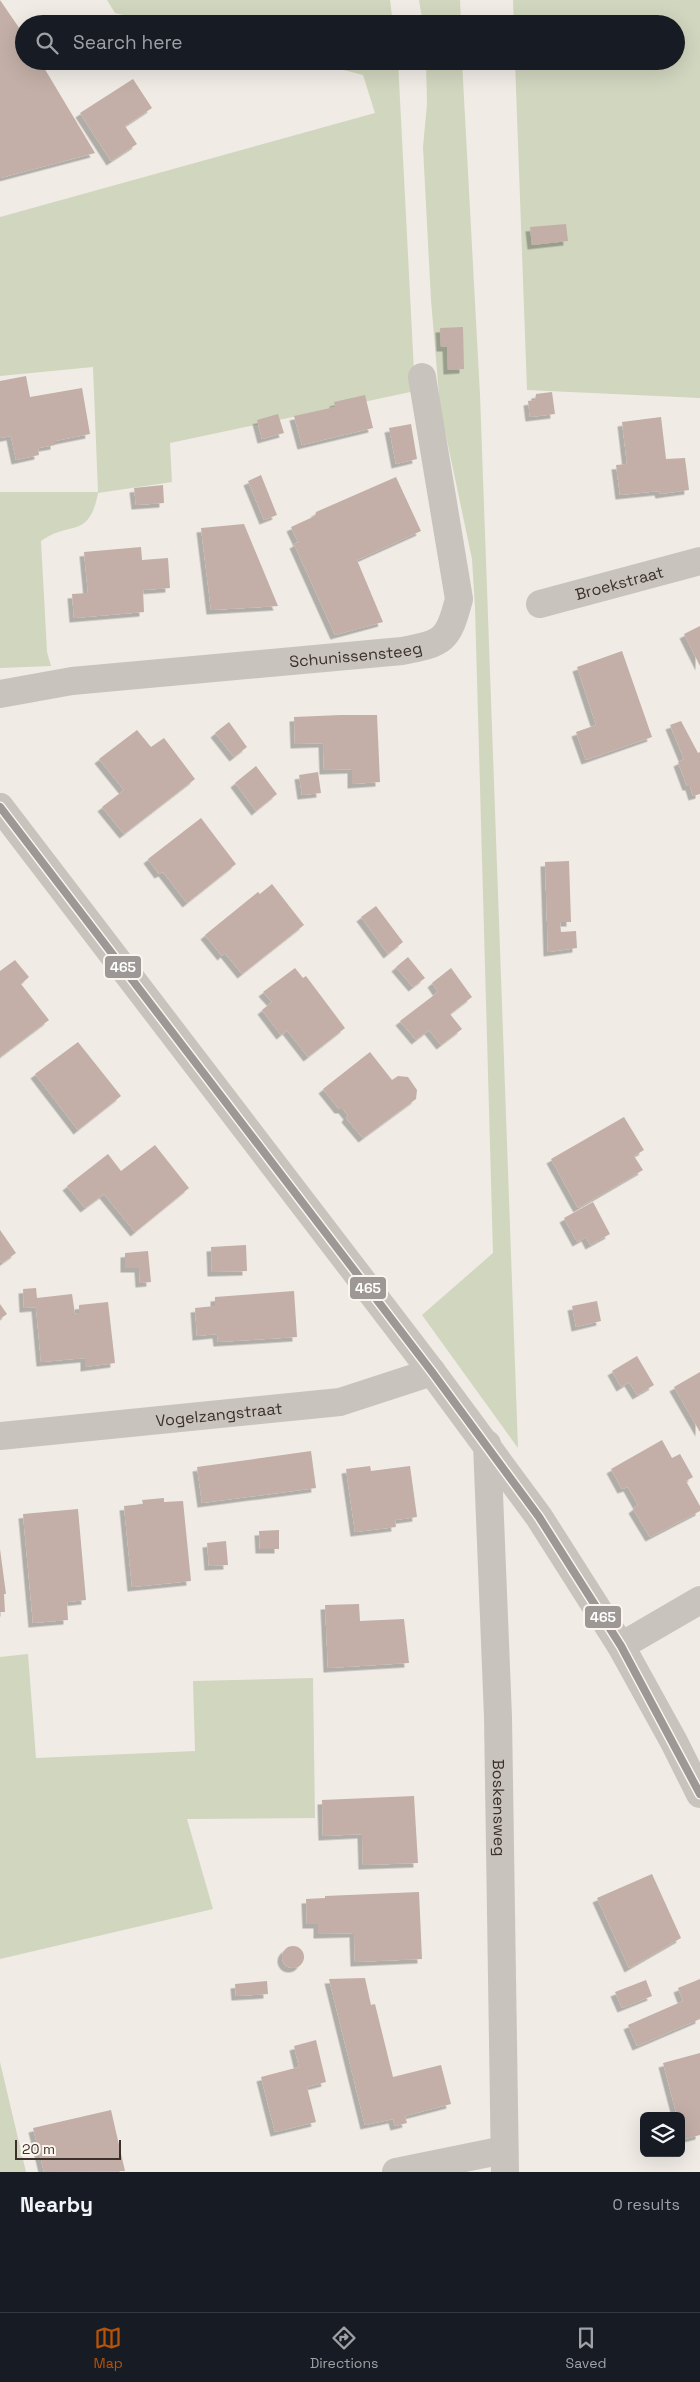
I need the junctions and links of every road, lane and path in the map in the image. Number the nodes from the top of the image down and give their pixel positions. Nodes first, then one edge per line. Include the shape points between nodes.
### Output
1 (422, 377) dead end
2 (700, 562) edge
3 (540, 604) dead end
4 (0, 694) edge
5 (0, 807) edge
6 (432, 1372) junction
7 (0, 1436) edge
8 (487, 1444) junction
9 (700, 1600) edge
10 (621, 1646) junction
11 (700, 1794) edge
12 (505, 2161) edge
13 (396, 2172) edge

1 - 4 street, Schunissensteeg via 458,599 452,627 434,645 402,651 72,681
2 - 3 street, Broekstraat
5 - 6 street
6 - 7 street, Vogelzangstraat via 340,1402
6 - 8 street
8 - 10 street via 538,1516
8 - 12 street, Boskensweg via 498,1727
9 - 10 street
10 - 11 street
12 - 13 street

